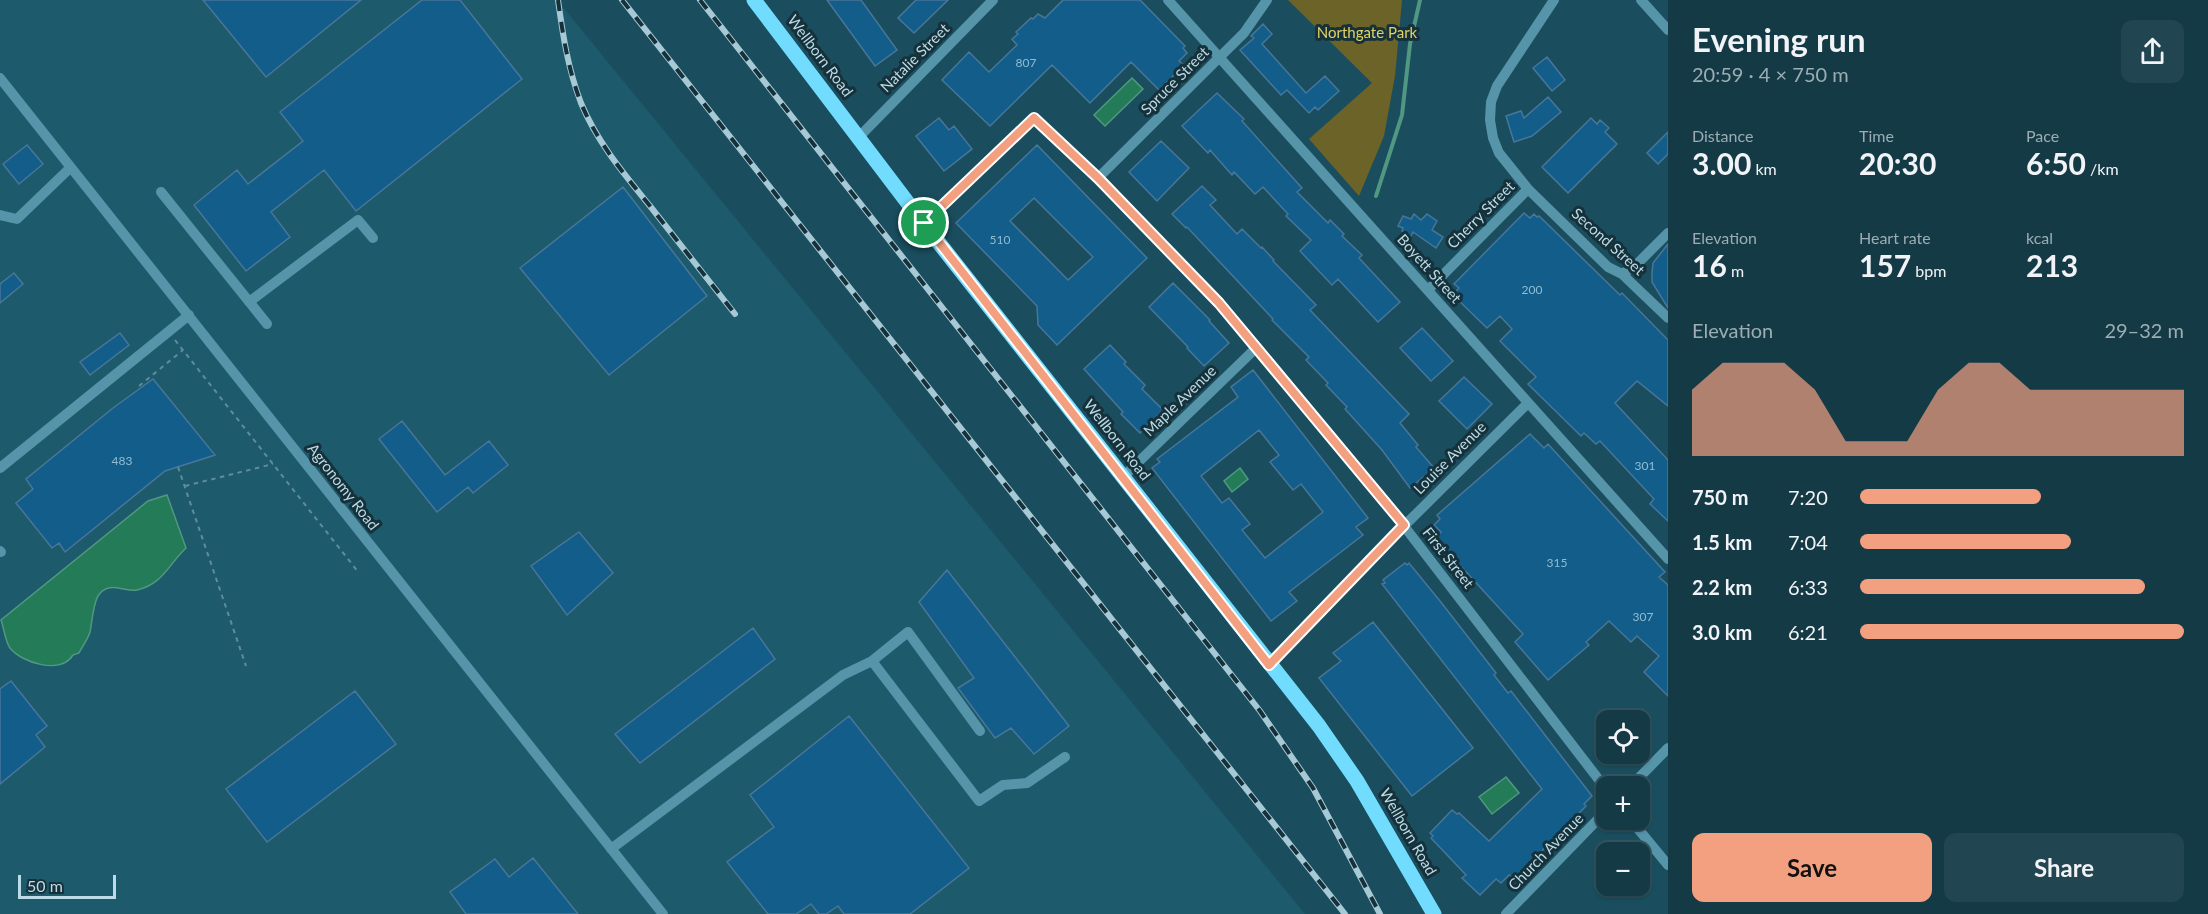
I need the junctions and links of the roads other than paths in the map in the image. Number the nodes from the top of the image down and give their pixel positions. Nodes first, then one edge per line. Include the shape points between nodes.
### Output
1 (754, 0) edge
2 (993, 0) edge
3 (1168, 0) edge
4 (1267, 0) edge
5 (1554, 0) edge
6 (1641, 0) edge
7 (1668, 30) edge
8 (1219, 58) junction
9 (0, 78) edge
10 (859, 137) junction
11 (70, 168) junction
12 (1098, 178) junction
13 (1528, 189) junction
14 (160, 192) dead end
15 (0, 215) edge
16 (924, 223) junction
17 (1668, 233) edge
18 (373, 238) dead end
19 (1622, 274) junction
20 (1428, 290) junction
21 (249, 302) junction
22 (189, 315) junction
23 (1668, 318) edge
24 (267, 324) dead end
25 (1257, 347) junction
26 (1528, 403) junction
27 (0, 468) edge
28 (1123, 477) junction
29 (1404, 525) junction
30 (1668, 559) edge
31 (872, 661) junction
32 (1269, 665) junction
33 (980, 731) dead end
34 (1668, 748) edge
35 (1065, 757) dead end
36 (1596, 776) edge
37 (1641, 776) edge
38 (1596, 821) edge
39 (1639, 830) edge
40 (611, 849) junction
41 (1668, 865) edge
42 (663, 914) edge
43 (1434, 914) edge
44 (1506, 914) edge

1 - 10 main road, Wellborn Road
2 - 10 street, Natalie Street
3 - 8 street, Boyett Street
4 - 8 street, Spruce Street via 1244,33
5 - 13 street, Cherry Street via 1497,86 1491,102 1492,138
6 - 7 street
8 - 12 street, Spruce Street
8 - 20 street, Boyett Street
9 - 11 street, Agronomy Road
10 - 16 main road, Wellborn Road
11 - 15 street via 17,219
11 - 22 street, Agronomy Road
12 - 16 street, First Street via 1034,118
12 - 25 street, First Street
13 - 19 street, Second Street via 1608,267
13 - 20 street, Cherry Street
14 - 21 street
16 - 28 main road, Wellborn Road
17 - 19 street
18 - 21 street via 358,220
19 - 23 street, Second Street
20 - 26 street, Boyett Street
21 - 24 street
22 - 27 street
22 - 40 street, Agronomy Road
25 - 28 street, Maple Avenue
25 - 29 street, First Street
26 - 29 street, Louise Avenue
26 - 30 street, Boyett Street
28 - 32 main road, Wellborn Road
29 - 32 street, Louise Avenue
29 - 36 street, First Street
31 - 33 street via 908,632
31 - 35 street via 979,801 1003,785 1027,783
31 - 40 street via 843,675
32 - 43 main road, Wellborn Road via 1358,781
34 - 37 street
38 - 44 street, Church Avenue
39 - 41 street
40 - 42 street, Agronomy Road

